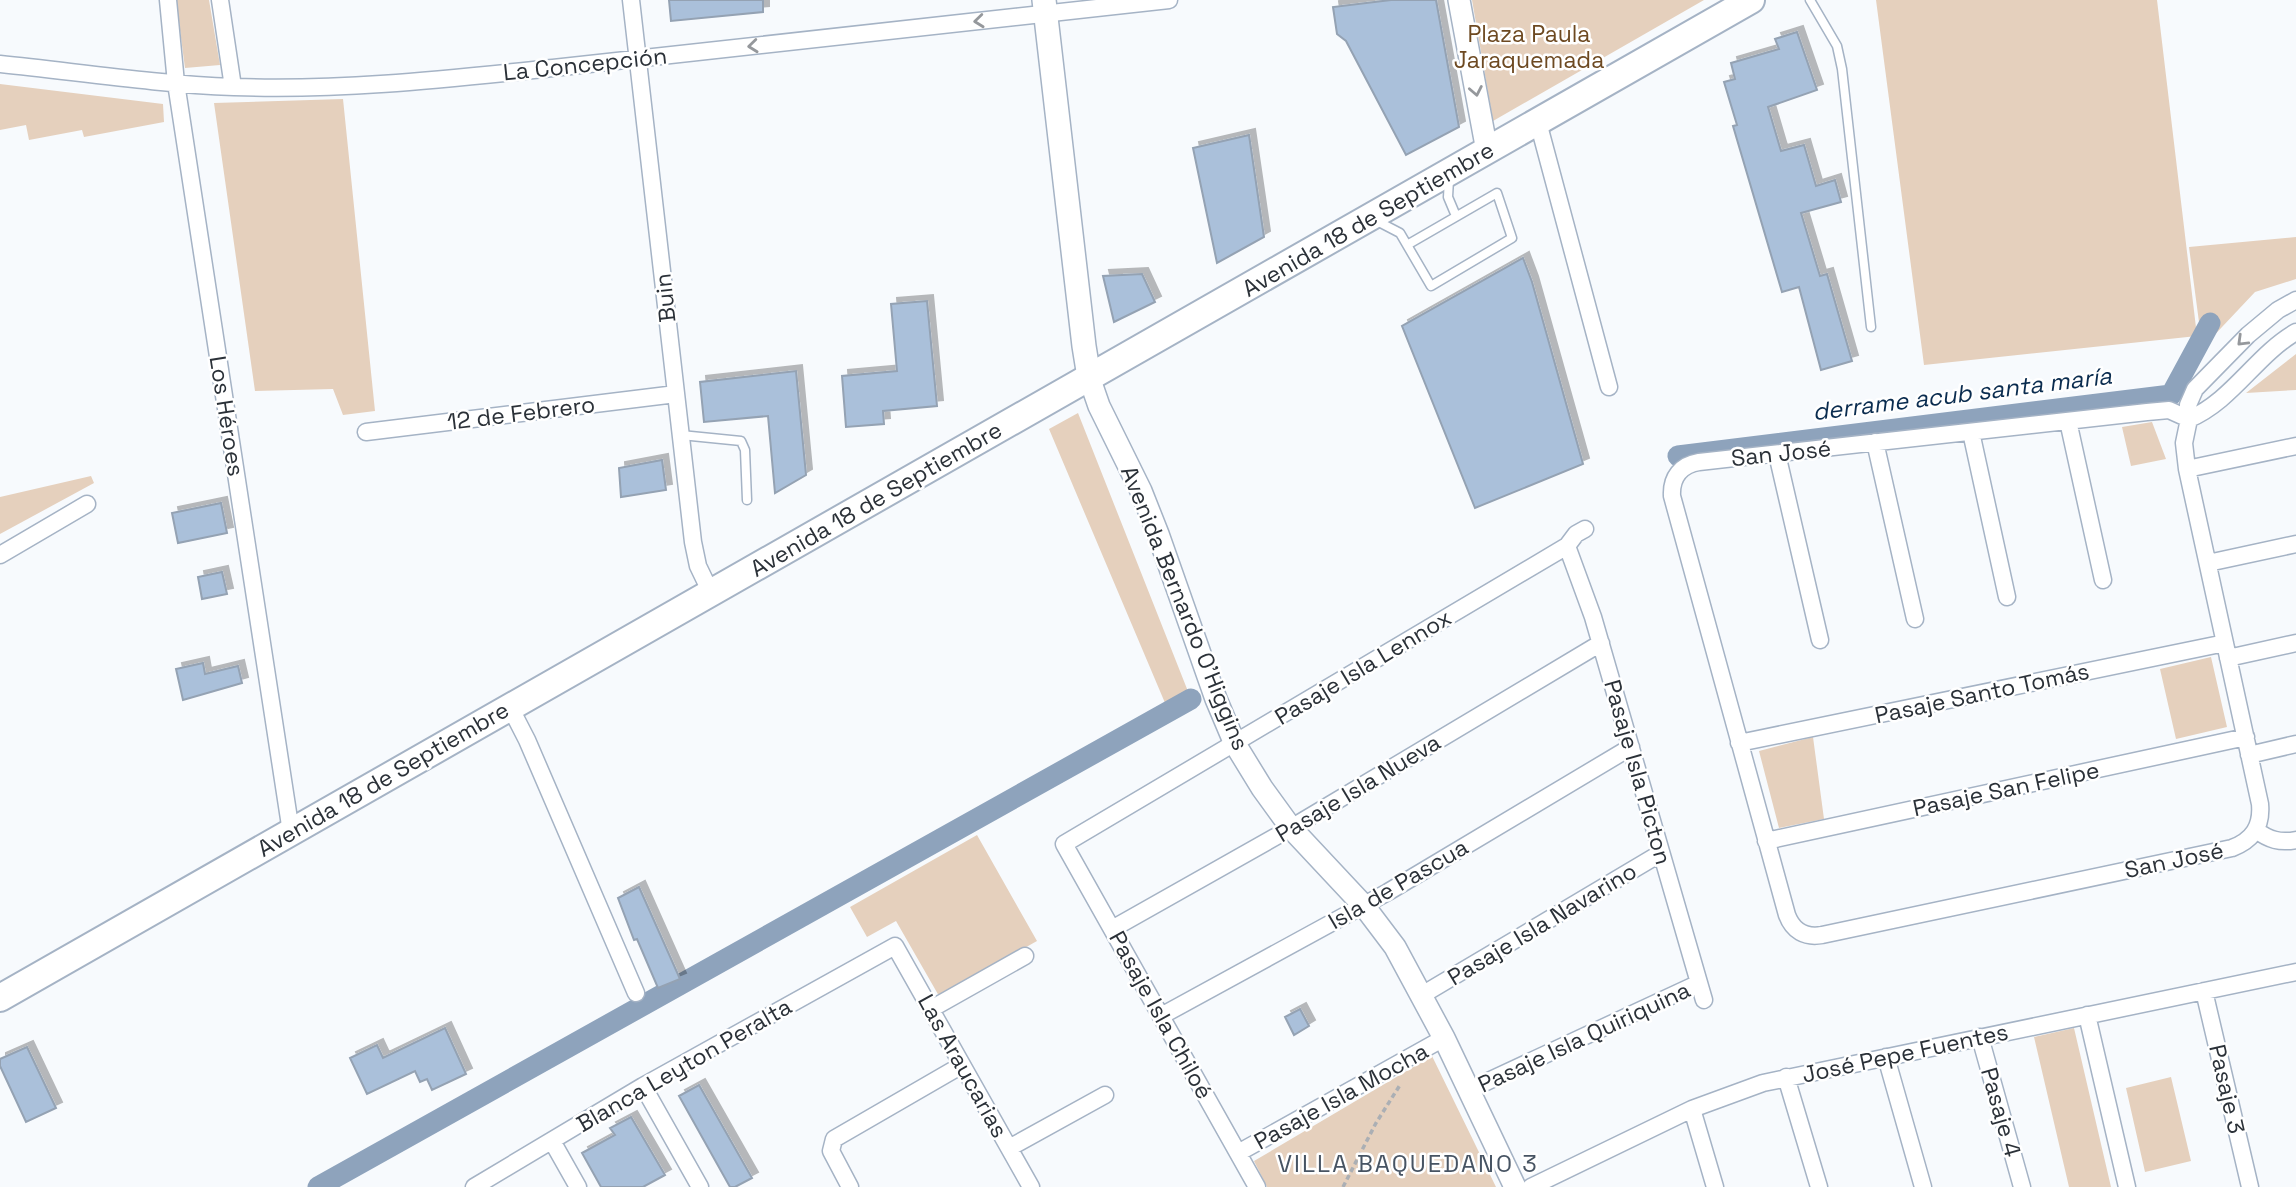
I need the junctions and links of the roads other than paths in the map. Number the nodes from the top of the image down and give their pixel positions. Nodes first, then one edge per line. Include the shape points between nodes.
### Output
1 (168, 0) edge
2 (220, 0) edge
3 (631, 0) edge
4 (1169, 0) edge
5 (1459, 0) edge
6 (1751, 0) edge
7 (1810, 0) edge
8 (1045, 7) edge
9 (639, 59) junction
10 (0, 64) edge
11 (176, 83) junction
12 (233, 87) junction
13 (1538, 122) junction
14 (1487, 151) junction
15 (1450, 172) junction
16 (1457, 216) junction
17 (1369, 218) junction
18 (1407, 245) junction
19 (2296, 300) edge
20 (1871, 327) dead end
21 (2296, 332) edge
22 (1089, 377) junction
23 (1609, 387) dead end
24 (676, 394) junction
25 (2189, 419) junction
26 (2068, 421) junction
27 (366, 432) dead end
28 (1971, 432) junction
29 (681, 435) junction
30 (1875, 442) junction
31 (2296, 446) edge
32 (1777, 454) junction
33 (2188, 470) junction
34 (747, 499) dead end
35 (88, 504) dead end
36 (1585, 529) dead end
37 (2296, 544) edge
38 (1567, 546) junction
39 (0, 555) edge
40 (2208, 564) junction
41 (2103, 580) dead end
42 (711, 593) junction
43 (2007, 597) dead end
44 (1915, 619) dead end
45 (1820, 640) dead end
46 (1601, 643) junction
47 (2296, 643) edge
48 (2227, 651) junction
49 (510, 707) junction
50 (2246, 737) junction
51 (1739, 743) junction
52 (1235, 744) junction
53 (2296, 744) edge
54 (1631, 747) junction
55 (2249, 755) junction
56 (1291, 828) junction
57 (2256, 830) junction
58 (290, 832) junction
59 (2296, 840) edge
60 (1766, 841) junction
61 (1064, 844) joint
62 (1661, 853) junction
63 (1364, 905) junction
64 (1112, 929) junction
65 (895, 946) joint
66 (1025, 956) dead end
67 (2296, 972) edge
68 (1699, 983) junction
69 (2204, 991) junction
70 (636, 993) dead end
71 (1422, 995) junction
72 (0, 998) edge
73 (1704, 1000) dead end
74 (931, 1009) junction
75 (2087, 1015) junction
76 (1161, 1016) junction
77 (1980, 1037) junction
78 (1444, 1038) junction
79 (1886, 1056) junction
80 (962, 1065) junction
81 (1787, 1077) junction
82 (643, 1086) junction
83 (1469, 1090) junction
84 (1105, 1095) dead end
85 (1692, 1109) junction
86 (552, 1140) junction
87 (1009, 1148) junction
88 (1238, 1153) junction
89 (474, 1187) edge
90 (578, 1187) edge
91 (700, 1187) edge
92 (850, 1187) edge
93 (1031, 1187) edge
94 (1257, 1187) edge
95 (1515, 1187) edge
96 (1531, 1187) edge
97 (1715, 1187) edge
98 (1819, 1187) edge
99 (1923, 1187) edge
100 (2022, 1187) edge
101 (2127, 1187) edge
102 (2250, 1187) edge

1 - 11 street, Los Héroes
2 - 12 street
3 - 9 street, Buin
4 - 8 street, La Concepción
5 -> 14 street
6 - 13 main road, Avenida 18 de Septiembre
7 - 20 lane via 1837,46 1842,69
8 -> 9 street, La Concepción
8 - 22 main road, Avenida Bernardo O'Higgins
9 - 12 street, La Concepción via 403,82
9 - 24 street, Buin
10 - 11 street, La Concepción
11 - 12 street, La Concepción
11 - 58 street, Los Héroes
13 - 14 main road, Avenida 18 de Septiembre
13 - 23 street
14 - 15 main road, Avenida 18 de Septiembre
15 - 16 lane via 1448,197
15 - 17 main road, Avenida 18 de Septiembre
16 - 18 lane
16 - 18 lane via 1497,193 1512,238 1431,286
17 - 18 lane via 1393,228
17 - 22 main road, Avenida 18 de Septiembre
19 -> 25 street via 2261,323 2195,389 2188,405
21 - 25 street via 2214,405
22 - 42 main road, Avenida 18 de Septiembre
22 - 52 street, Avenida Bernardo O'Higgins via 1158,534
24 - 27 street, 12 de Febrero
24 - 29 street, Buin
25 - 26 street, San José via 2161,410
25 - 33 street via 2184,443
26 - 28 street, San José
26 - 41 street
28 - 30 street, San José
28 - 43 street
29 - 34 lane via 741,441
29 - 42 street, Buin via 695,555
30 - 32 street, San José
30 - 44 street
31 - 33 street
32 - 45 street
32 - 51 street, San José via 1691,464 1677,473 1671,488
33 - 40 street
35 - 39 street
36 - 38 street, Pasaje Isla Lennox
37 - 40 street
38 - 46 street, Pasaje Isla Picton
38 - 52 street, Pasaje Isla Lennox
40 - 48 street
42 - 49 main road, Avenida 18 de Septiembre
46 - 54 street, Pasaje Isla Picton
46 - 56 street, Pasaje Isla Nueva
47 - 48 street, Pasaje Santo Tomás
48 - 50 street
48 - 51 street, Pasaje Santo Tomás
49 - 58 main road, Avenida 18 de Septiembre
49 - 70 street
50 - 55 street
50 - 60 street, Pasaje San Felipe
51 - 60 street, San José
52 - 56 street, Avenida Bernardo O'Higgins
52 - 61 street, Pasaje Isla Lennox
53 - 55 street
54 - 62 street, Pasaje Isla Picton
54 - 63 street, Isla de Pascua
55 - 57 street via 2260,804
56 - 63 street, Avenida Bernardo O'Higgins
56 - 64 street, Pasaje Isla Nueva
57 - 59 street via 2281,842
57 - 60 street, San José via 2232,848 1815,936 1800,933 1789,922
58 - 72 main road, Avenida 18 de Septiembre
61 - 64 street, Pasaje Isla Chiloé
62 - 68 street, Pasaje Isla Picton
62 - 71 street, Pasaje Isla Navarino
63 - 71 street, Avenida Bernardo O'Higgins
63 - 76 street, Isla de Pascua
64 - 76 street, Pasaje Isla Chiloé
65 - 74 street, Las Araucarias
65 - 82 street, Blanca Leyton Peralta
66 - 74 street
67 - 69 street, José Pepe Fuentes
68 - 73 street, Pasaje Isla Picton
68 - 83 street, Pasaje Isla Quiriquina
69 - 75 street, José Pepe Fuentes
69 - 102 street, Pasaje 3
71 - 78 street, Avenida Bernardo O'Higgins
74 - 80 street, Las Araucarias
75 - 77 street, José Pepe Fuentes
75 - 101 street
76 - 88 street, Pasaje Isla Chiloé
77 - 79 street, José Pepe Fuentes
77 - 100 street, Pasaje 4
78 - 83 street, Avenida Bernardo O'Higgins
78 - 88 street, Pasaje Isla Mocha
79 - 81 street, José Pepe Fuentes
79 - 99 street
80 - 87 street, Las Araucarias
80 - 92 street via 834,1139 831,1151
81 - 85 street, José Pepe Fuentes
81 - 98 street
82 - 86 street, Blanca Leyton Peralta
82 - 91 street
83 - 95 street, Avenida Bernardo O'Higgins
84 - 87 street
85 - 96 street, José Pepe Fuentes
85 - 97 street
86 - 89 street, Blanca Leyton Peralta
86 - 90 street
87 - 93 street, Las Araucarias
88 - 94 street, Pasaje Isla Chiloé

